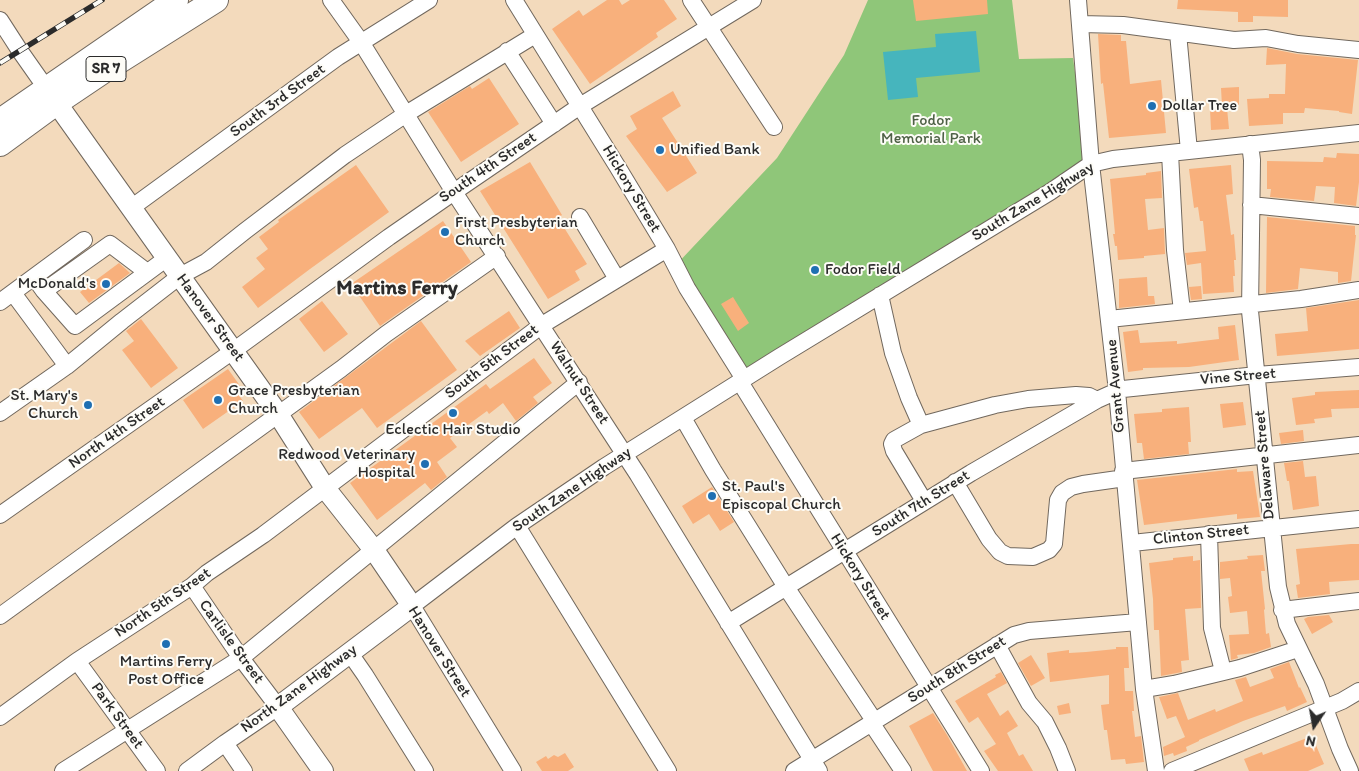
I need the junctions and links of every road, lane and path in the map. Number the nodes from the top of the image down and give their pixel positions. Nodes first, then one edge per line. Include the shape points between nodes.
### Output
1 (176, 0) edge
2 (216, 0) edge
3 (331, 0) edge
4 (429, 0) edge
5 (514, 0) edge
6 (691, 0) edge
7 (753, 0) edge
8 (1078, 0) edge
9 (0, 20) edge
10 (1080, 24) junction
11 (708, 27) junction
12 (1178, 33) junction
13 (535, 35) junction
14 (361, 42) junction
15 (1359, 50) edge
16 (507, 52) junction
17 (51, 95) junction
18 (580, 106) junction
19 (406, 114) junction
20 (0, 121) edge
21 (554, 124) junction
22 (774, 127) dead end
23 (1359, 133) edge
24 (0, 144) edge
25 (1250, 144) junction
26 (1189, 151) junction
27 (1170, 153) junction
28 (1091, 164) junction
29 (454, 192) junction
30 (1251, 205) junction
31 (131, 208) junction
32 (1359, 216) edge
33 (580, 218) dead end
34 (84, 240) dead end
35 (667, 248) junction
36 (497, 256) junction
37 (167, 258) junction
38 (147, 272) junction
39 (180, 276) junction
40 (34, 277) junction
41 (617, 279) junction
42 (1359, 290) edge
43 (44, 291) junction
44 (880, 295) junction
45 (6, 297) edge
46 (1250, 305) junction
47 (1182, 311) junction
48 (1109, 319) junction
49 (542, 325) junction
50 (233, 351) junction
51 (67, 366) junction
52 (1359, 367) edge
53 (1257, 375) junction
54 (742, 381) junction
55 (579, 382) junction
56 (1117, 391) junction
57 (1097, 400) junction
58 (0, 413) edge
59 (278, 414) junction
60 (683, 418) junction
61 (921, 425) junction
62 (1359, 445) edge
63 (624, 454) junction
64 (1265, 455) junction
65 (1124, 474) junction
66 (955, 482) junction
67 (325, 488) junction
68 (924, 501) junction
69 (0, 515) edge
70 (1359, 519) edge
71 (517, 526) junction
72 (1271, 528) junction
73 (1209, 534) junction
74 (1132, 543) junction
75 (374, 550) junction
76 (844, 550) junction
77 (192, 586) junction
78 (786, 587) junction
79 (1359, 600) edge
80 (412, 606) junction
81 (1282, 610) junction
82 (0, 616) edge
83 (1138, 622) junction
84 (728, 623) junction
85 (997, 645) junction
86 (1298, 649) junction
87 (349, 652) junction
88 (241, 658) junction
89 (77, 661) junction
90 (1224, 670) junction
91 (928, 688) junction
92 (1144, 689) junction
93 (1359, 691) edge
94 (278, 707) junction
95 (1325, 708) junction
96 (0, 717) edge
97 (873, 723) junction
98 (126, 730) junction
99 (225, 743) junction
100 (816, 765) edge
101 (63, 771) edge
102 (157, 771) edge
103 (188, 771) edge
104 (244, 771) edge
105 (323, 771) edge
106 (425, 771) edge
107 (513, 771) edge
108 (668, 771) edge
109 (794, 771) edge
110 (903, 771) edge
111 (981, 771) edge
112 (1067, 771) edge
113 (1156, 771) edge
114 (1172, 771) edge
115 (1350, 771) edge

1 - 17 highway, SR 7
2 - 17 highway, SR 7
3 - 14 street, Walnut Street
4 - 14 street, South 3rd Street
5 - 13 street, Hickory Street
6 - 11 street
7 - 11 street, South 4th Street
8 - 10 street, Grant Avenue
9 - 17 street, Hanover Street
10 - 12 street
10 - 28 street, Grant Avenue
11 - 18 street, South 4th Street
11 - 22 street
12 - 15 street via 1234,40 1266,38
12 - 26 street
13 - 16 street
13 - 18 street, Hickory Street
14 - 19 street, Walnut Street
14 - 31 street, South 3rd Street
16 - 19 street
16 - 21 street
17 - 20 highway, SR 7
17 - 24 highway, SR 7
17 - 31 main road, Hanover Street
18 - 21 street, South 4th Street
18 - 35 street, Hickory Street
19 - 29 street, Walnut Street
19 - 39 street via 345,155 206,262
21 - 29 street, South 4th Street
23 - 25 street, South Zane Highway
25 - 26 street, South Zane Highway
25 - 30 street, Delaware Street
26 - 27 street, South Zane Highway
27 - 28 street, South Zane Highway
27 - 47 street
28 - 44 street, South Zane Highway
28 - 48 street, Grant Avenue
29 - 36 street, Walnut Street
29 - 50 street, South 4th Street
30 - 32 street
30 - 46 street, Delaware Street
31 - 37 main road, Hanover Street
33 - 41 street
34 - 40 street
35 - 41 street, South 5th Street
35 - 54 street, Hickory Street via 681,278
36 - 49 street, Walnut Street
36 - 59 street
37 - 38 street
37 - 39 main road, Hanover Street
38 - 43 street via 110,244
38 - 43 street via 75,326
39 - 50 main road, Hanover Street
39 - 51 street
40 - 43 street
40 - 45 street
41 - 49 street, South 5th Street
42 - 46 street
44 - 54 street, South Zane Highway
44 - 61 street via 893,353
45 - 51 street
46 - 47 street
46 - 53 street, Delaware Street
47 - 48 street
48 - 56 street, Grant Avenue
49 - 55 street, Walnut Street
49 - 67 street, South 5th Street
50 - 59 main road, Hanover Street
50 - 69 street, North 4th Street
51 - 58 street
52 - 53 street, Vine Street
53 - 56 street, Vine Street
53 - 64 street, Delaware Street
54 - 60 street, South Zane Highway
54 - 76 street, Hickory Street
55 - 63 street, Walnut Street
55 - 75 street
56 - 57 street, South 7th Street
56 - 65 street, Grant Avenue
57 - 61 street via 1076,395 1028,399
57 - 66 street, South 7th Street
59 - 67 main road, Hanover Street
59 - 82 street
60 - 63 street, South Zane Highway
60 - 78 street
61 - 68 street via 892,444
62 - 64 street
63 - 71 street, South Zane Highway
63 - 84 street, Walnut Street
64 - 65 street
64 - 72 street, Delaware Street
65 - 66 street via 1071,487 1062,493 1058,500 1054,544 1049,550 1033,556 1008,556 1000,552
65 - 74 street, Grant Avenue
66 - 68 street, South 7th Street
67 - 75 main road, Hanover Street
67 - 77 street, North 5th Street
68 - 76 street, South 7th Street
70 - 72 street, Clinton Street
71 - 80 street, South Zane Highway
71 - 108 street
72 - 73 street, Clinton Street
72 - 81 street, Delaware Street
73 - 74 street, Clinton Street
73 - 90 street via 1212,628
74 - 83 street, Grant Avenue
75 - 80 main road, Hanover Street
75 - 88 street
76 - 78 street, South 7th Street
76 - 91 street, Hickory Street
77 - 88 street, Carlisle Street
77 - 89 street, North 5th Street
78 - 84 street, South 7th Street
78 - 97 street
79 - 81 street
80 - 87 main road, North Zane Highway
80 - 107 street, Hanover Street
81 - 86 street, Delaware Street
83 - 85 street, South 8th Street via 1029,631
83 - 92 street, Grant Avenue
84 - 100 street, Walnut Street
85 - 91 street, South 8th Street
85 - 112 street via 1029,703 1045,722
86 - 90 street
86 - 95 street, Delaware Street
87 - 94 main road, North Zane Highway
87 - 106 street
88 - 94 street, Carlisle Street
88 - 98 street
89 - 96 street, North 5th Street
89 - 98 street, Park Street
90 - 92 street
91 - 97 street, South 8th Street
91 - 111 street, Hickory Street
92 - 113 street, Grant Avenue
93 - 95 street
94 - 99 street, North Zane Highway
94 - 105 main road, Carlisle Street
95 - 114 street
95 - 115 street, Delaware Street
97 - 100 street, South 8th Street
97 - 110 street
98 - 101 street
98 - 102 street, Park Street
99 - 103 street, North Zane Highway
99 - 104 street
100 - 109 street, South 8th Street

